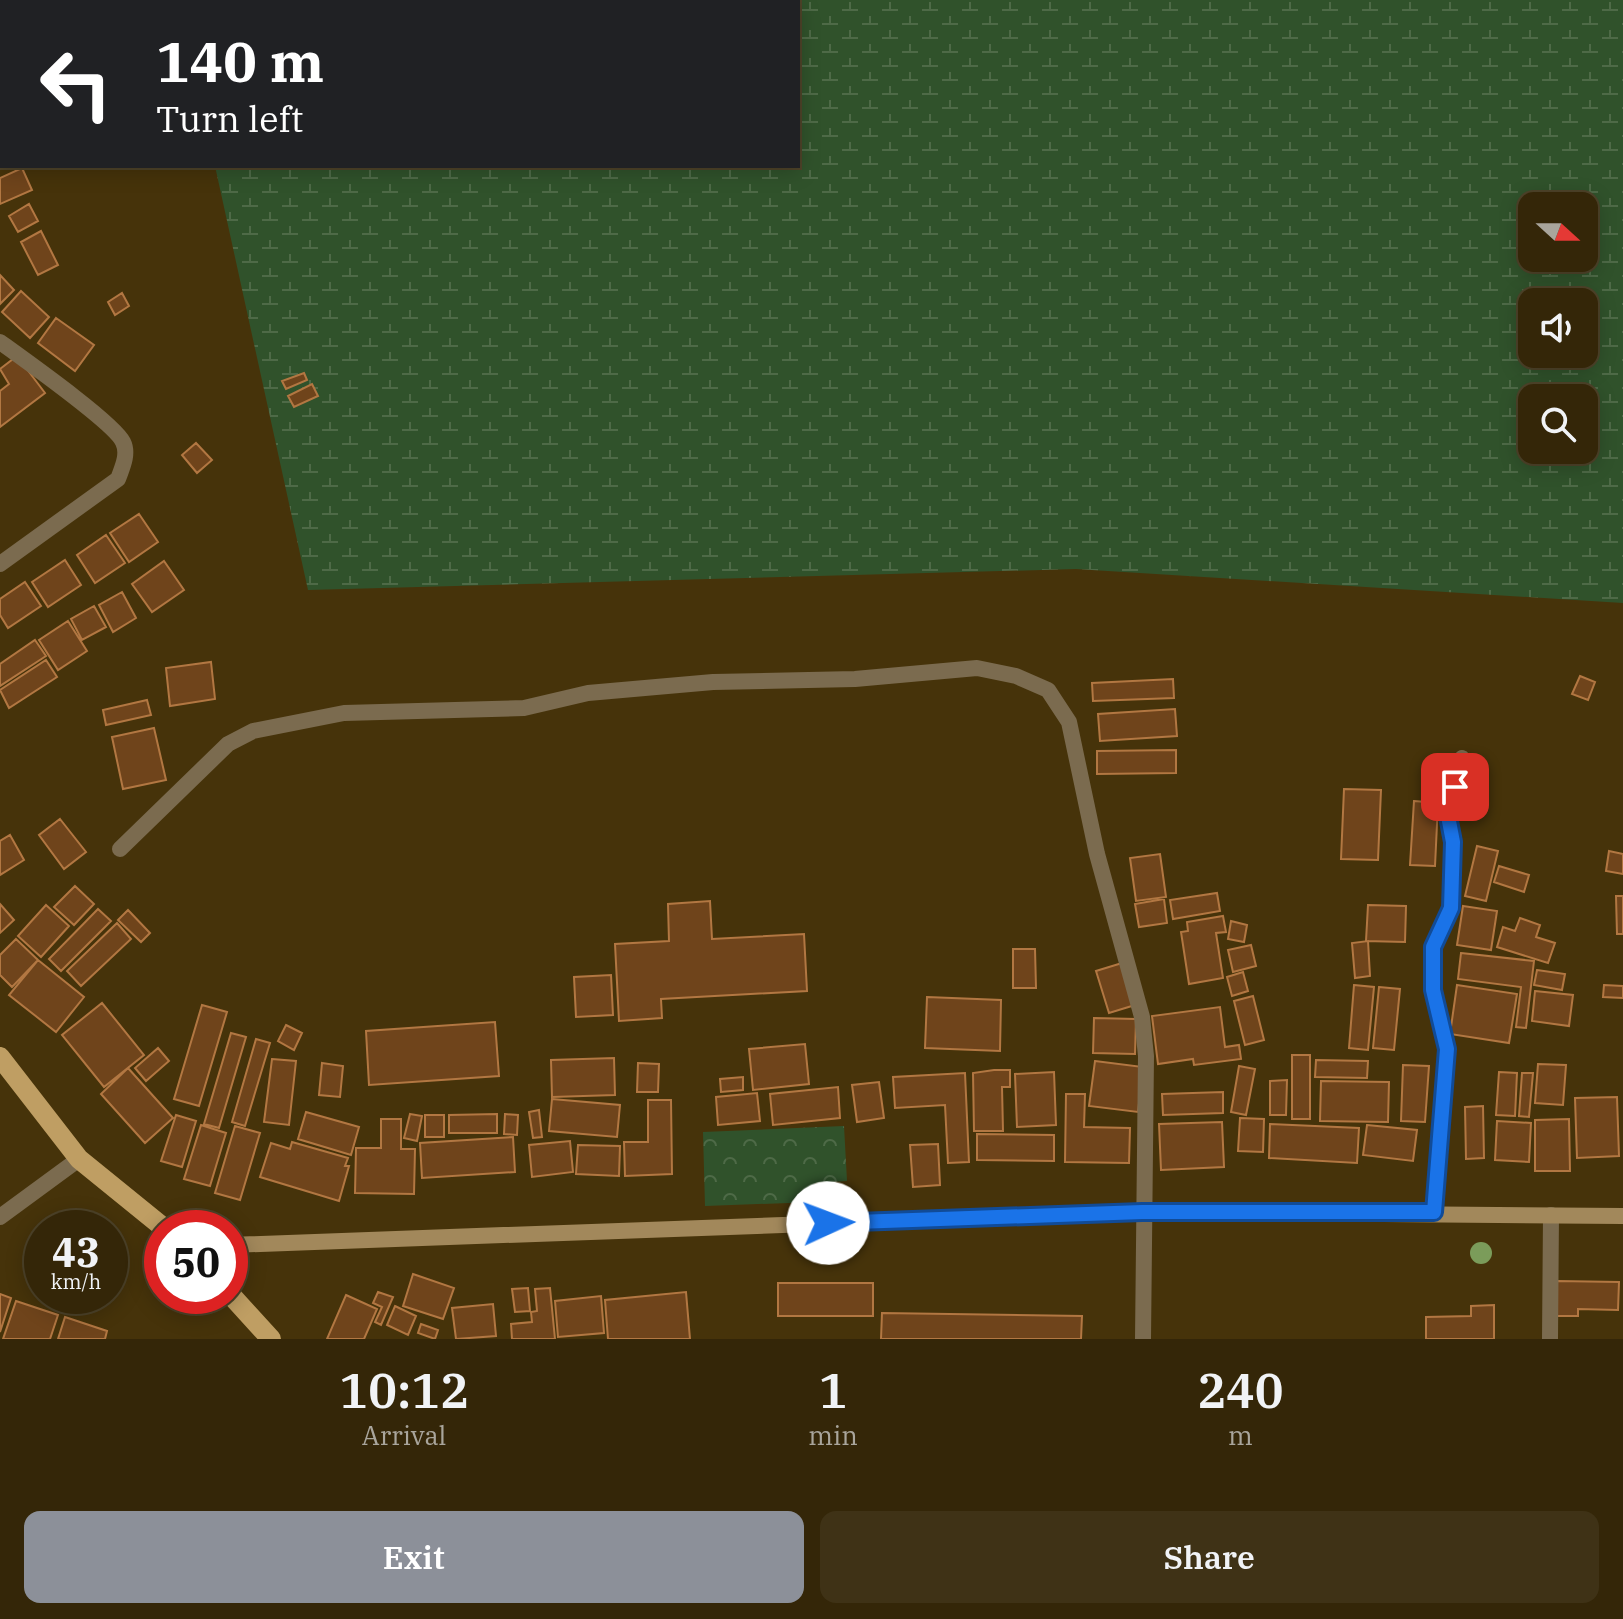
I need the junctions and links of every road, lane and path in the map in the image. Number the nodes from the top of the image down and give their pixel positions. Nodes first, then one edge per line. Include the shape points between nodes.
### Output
1 (0, 342) edge
2 (0, 564) edge
3 (1462, 758) dead end
4 (120, 849) dead end
5 (0, 1057) edge
6 (79, 1159) junction
7 (144, 1212) edge
8 (1142, 1212) junction
9 (1434, 1212) junction
10 (1551, 1215) junction
11 (1623, 1216) edge
12 (0, 1217) edge
13 (248, 1244) edge
14 (248, 1314) edge
15 (271, 1339) edge
16 (1143, 1339) edge
17 (1550, 1339) edge

1 - 2 street via 123,441 125,457 118,479
3 - 9 street via 1448,816 1453,842 1451,908 1433,947 1433,990 1447,1049
4 - 8 street via 228,744 253,731 344,713 524,708 588,693 713,682 855,679 977,668 1016,676 1048,690 1069,722 1097,854 1142,1017
5 - 6 main road
6 - 7 main road
6 - 12 street
8 - 9 main road
8 - 13 main road
8 - 16 street
9 - 10 main road
10 - 11 main road
10 - 17 street
14 - 15 main road

